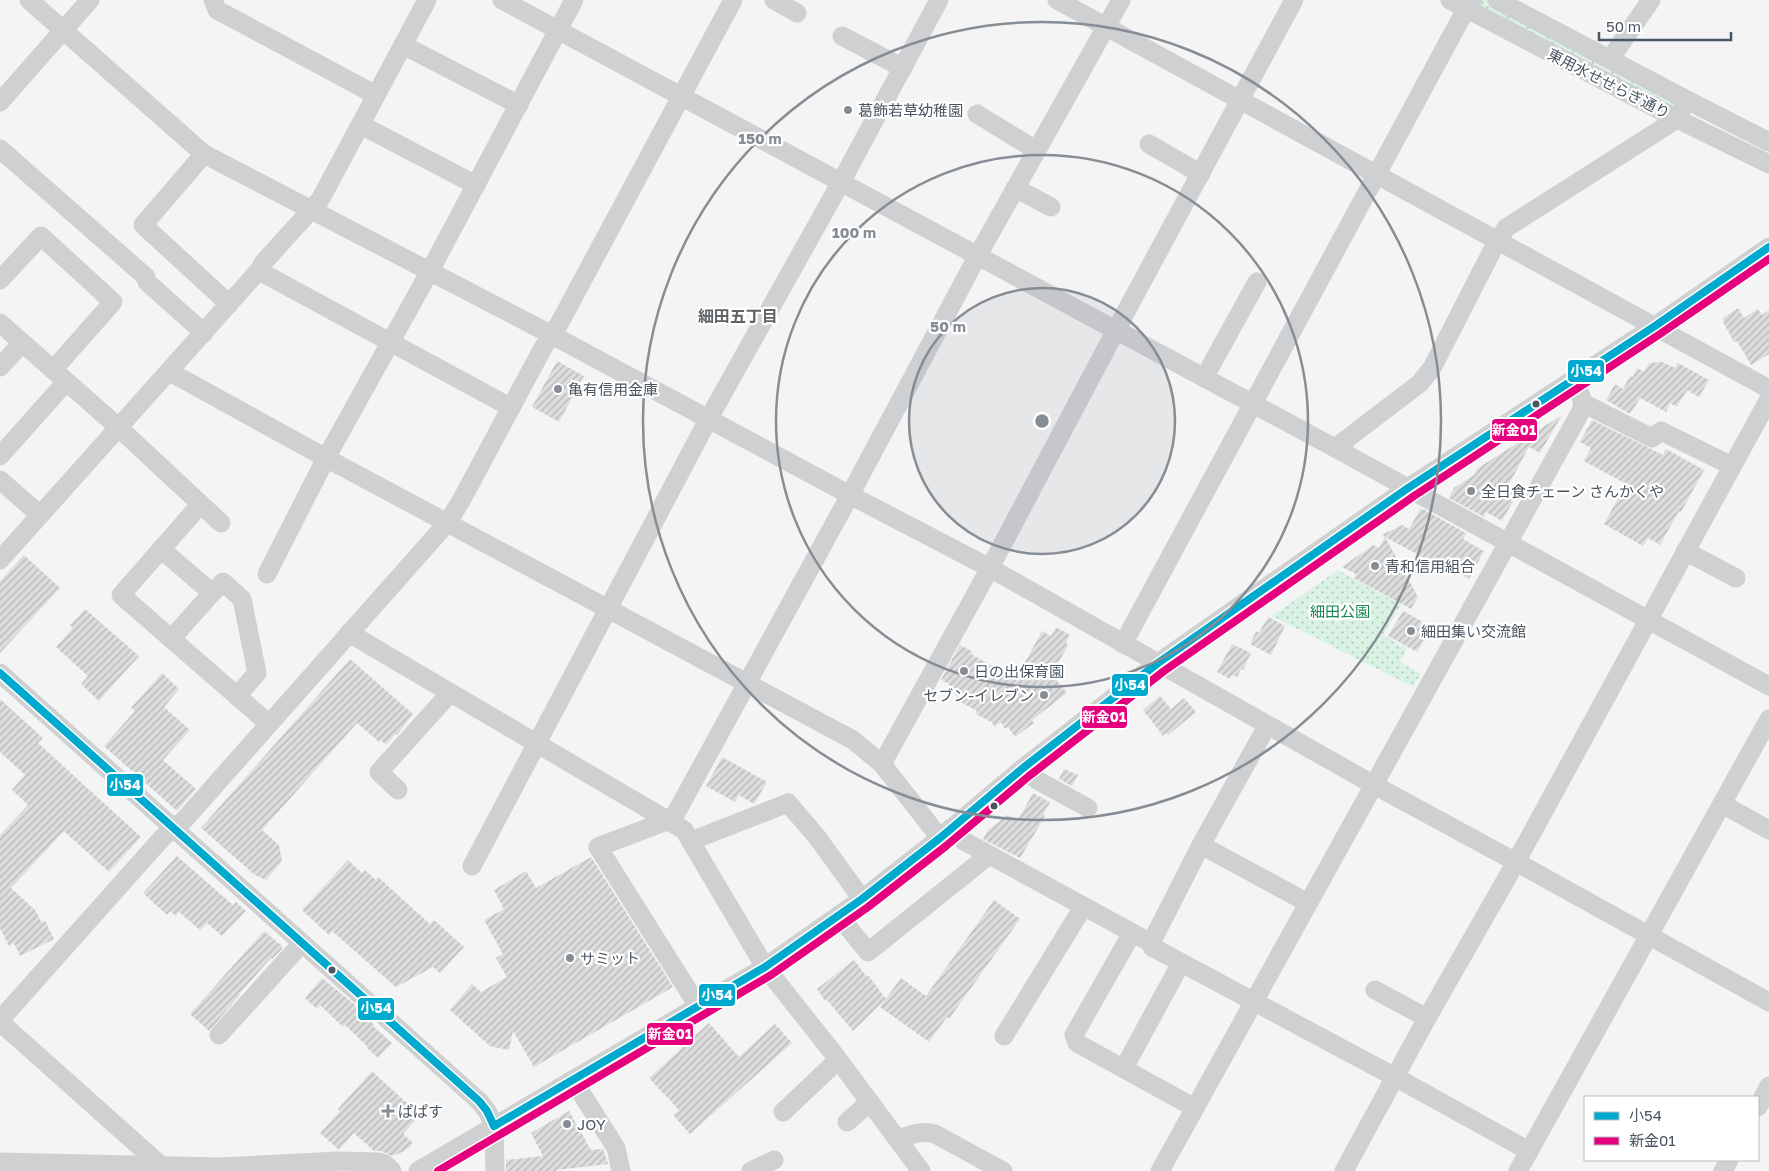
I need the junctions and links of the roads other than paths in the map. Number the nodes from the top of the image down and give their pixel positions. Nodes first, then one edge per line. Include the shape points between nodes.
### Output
1 (30, 0) edge
2 (90, 0) edge
3 (213, 0) edge
4 (427, 0) edge
5 (502, 0) edge
6 (574, 0) edge
7 (733, 0) edge
8 (774, 0) edge
9 (939, 0) edge
10 (1057, 0) edge
11 (1121, 0) edge
12 (1294, 0) edge
13 (1450, 0) edge
14 (1497, 0) edge
15 (1651, 0) edge
16 (1470, 5) edge
17 (797, 13) dead end
18 (1107, 27) junction
19 (63, 30) junction
20 (558, 30) junction
21 (842, 36) dead end
22 (404, 44) junction
23 (1610, 59) junction
24 (903, 68) junction
25 (376, 95) junction
26 (681, 95) junction
27 (1241, 100) junction
28 (1687, 100) junction
29 (0, 102) edge
30 (519, 105) junction
31 (977, 114) dead end
32 (1677, 119) junction
33 (361, 126) junction
34 (1769, 142) edge
35 (1148, 144) dead end
36 (0, 149) edge
37 (1036, 150) junction
38 (204, 154) junction
39 (1769, 164) edge
40 (1201, 174) junction
41 (1378, 174) junction
42 (841, 182) junction
43 (476, 185) junction
44 (1015, 188) junction
45 (1051, 207) dead end
46 (312, 209) junction
47 (1498, 240) junction
48 (1769, 247) edge
49 (978, 255) junction
50 (259, 271) junction
51 (430, 271) junction
52 (0, 280) edge
53 (1257, 282) dead end
54 (229, 304) junction
55 (0, 323) edge
56 (1655, 326) junction
57 (1116, 330) junction
58 (204, 333) junction
59 (552, 335) junction
60 (391, 342) junction
61 (22, 343) junction
62 (0, 367) edge
63 (170, 372) junction
64 (60, 376) junction
65 (1204, 378) junction
66 (1572, 380) junction
67 (1769, 390) edge
68 (1769, 399) edge
69 (1583, 403) junction
70 (1252, 404) junction
71 (510, 407) junction
72 (709, 418) junction
73 (118, 427) junction
74 (1335, 448) junction
75 (0, 456) edge
76 (326, 458) junction
77 (1732, 466) junction
78 (0, 480) edge
79 (1408, 488) junction
80 (850, 495) junction
81 (200, 505) junction
82 (40, 516) junction
83 (448, 522) junction
84 (221, 523) dead end
85 (1508, 544) junction
86 (161, 549) junction
87 (1686, 551) junction
88 (0, 560) edge
89 (990, 568) junction
90 (267, 574) dead end
91 (1736, 578) dead end
92 (212, 593) junction
93 (608, 609) junction
94 (1648, 620) junction
95 (349, 633) junction
96 (171, 639) junction
97 (1123, 644) junction
98 (1158, 663) junction
99 (0, 673) edge
100 (748, 682) junction
101 (1769, 686) edge
102 (450, 693) junction
103 (237, 696) junction
104 (1769, 719) edge
105 (269, 724) junction
106 (1267, 726) junction
107 (536, 743) junction
108 (882, 764) junction
109 (1022, 768) junction
110 (1374, 785) junction
111 (398, 790) dead end
112 (1722, 804) junction
113 (1088, 808) dead end
114 (669, 820) junction
115 (174, 828) junction
116 (1769, 830) edge
117 (945, 833) junction
118 (690, 841) junction
119 (1201, 845) junction
120 (989, 855) junction
121 (1516, 862) junction
122 (472, 866) dead end
123 (862, 899) junction
124 (1308, 903) junction
125 (1083, 907) junction
126 (839, 916) junction
127 (1132, 933) junction
128 (1648, 935) junction
129 (302, 943) junction
130 (1151, 943) junction
131 (1182, 963) junction
132 (765, 967) junction
133 (1375, 990) dead end
134 (1254, 1002) junction
135 (1769, 1002) edge
136 (698, 1006) junction
137 (1427, 1018) junction
138 (0, 1021) edge
139 (219, 1035) dead end
140 (1005, 1037) dead end
141 (838, 1060) junction
142 (1124, 1068) junction
143 (1395, 1077) junction
144 (573, 1080) junction
145 (1769, 1086) edge
146 (870, 1102) junction
147 (1759, 1105) edge
148 (1195, 1108) junction
149 (783, 1112) dead end
150 (848, 1122) dead end
151 (494, 1126) junction
152 (898, 1140) junction
153 (1529, 1151) junction
154 (774, 1160) dead end
155 (0, 1162) edge
156 (164, 1168) edge
157 (392, 1171) edge
158 (418, 1171) edge
159 (495, 1171) edge
160 (621, 1171) edge
161 (751, 1171) edge
162 (921, 1171) edge
163 (1003, 1171) edge
164 (1160, 1171) edge
165 (1344, 1171) edge
166 (1518, 1171) edge

1 - 19 street
2 - 19 street
3 - 25 street via 217,10
4 - 22 street
5 - 20 street
6 - 20 street
7 - 26 street
8 - 17 street
9 - 24 street
10 - 18 street
11 - 18 street
12 - 27 street
13 - 16 street, 東用水せせらぎ通り
14 - 23 street
15 - 23 street
16 - 32 street, 東用水せせらぎ通り
16 - 41 street
18 - 27 street
18 - 37 street
19 - 29 street
19 - 38 street
20 - 26 street
20 - 30 street
21 - 24 street
22 - 25 street
22 - 30 street
23 - 28 street
24 - 42 street
25 - 33 street
26 - 42 street
26 - 59 street
27 - 40 street
27 - 41 street
28 - 32 street
28 - 34 street
30 - 43 street
31 - 37 street
32 - 39 street, 東用水せせらぎ通り
32 - 47 street via 1506,228
33 - 43 street
33 - 46 street
35 - 40 street
36 - 58 street
37 - 44 street
38 - 46 street
38 - 54 street via 143,225
40 - 57 street
41 - 47 street
41 - 70 street
42 - 49 street
42 - 72 street
43 - 51 street
44 - 45 street
44 - 49 street
46 - 50 street
46 - 51 street
47 - 56 street
47 - 74 street via 1432,368 1420,383
48 - 56 street
49 - 57 street
49 - 80 street
50 - 54 street
50 - 60 street
51 - 59 street
51 - 60 street
52 - 64 street via 41,236 114,302
53 - 65 street
54 - 58 street
55 - 61 street
56 - 66 street
56 - 67 street
57 - 65 street
57 - 89 street
58 - 63 street
59 - 71 street
59 - 72 street
60 - 71 street
60 - 76 street
61 - 62 street
61 - 64 street
63 - 73 street
63 - 76 street
64 - 73 street
64 - 75 street
65 - 70 street
66 - 69 street
66 - 79 street
68 - 77 street
69 - 77 street via 1652,438 1661,431
69 - 85 street
70 - 74 street
70 - 97 street
71 - 83 street
72 - 80 street
72 - 93 street
73 - 81 street
73 - 82 street
74 - 79 street
76 - 83 street
76 - 90 street
77 - 87 street
78 - 82 street
79 - 85 street
79 - 98 street
80 - 89 street
80 - 100 street
81 - 84 street
81 - 86 street
82 - 88 street
83 - 93 street
83 - 95 street
85 - 94 street
85 - 110 street
86 - 92 street
86 - 96 street via 121,596
87 - 91 street
87 - 94 street
89 - 97 street
89 - 108 street
92 - 96 street
92 - 103 street via 223,582 242,599 257,672
93 - 100 street
93 - 107 street
94 - 101 street
94 - 121 street
95 - 102 street
95 - 105 street
96 - 103 street
97 - 98 street
98 - 106 street
98 - 109 street
99 - 115 street
100 - 108 street via 853,740
100 - 114 street via 676,813
102 - 107 street
102 - 111 street via 379,772
103 - 105 street
104 - 112 street
105 - 115 street
106 - 110 street
106 - 119 street
107 - 114 street
107 - 122 street
108 - 117 street
109 - 113 street
109 - 117 street
110 - 121 street
110 - 124 street
112 - 116 street
112 - 128 street
114 - 118 street via 684,830
114 - 136 street via 598,847
115 - 129 street
115 - 138 street
117 - 120 street
117 - 123 street
118 - 123 street via 788,803
118 - 132 street
119 - 124 street
119 - 130 street
120 - 125 street
120 - 126 street via 868,952
121 - 128 street
121 - 137 street
123 - 126 street
124 - 134 street
125 - 127 street
125 - 140 street
126 - 132 street
127 - 130 street
127 - 142 street via 1074,1035 1077,1043
128 - 135 street
128 - 153 street
129 - 139 street
129 - 151 street via 478,1101
130 - 131 street via 1152,947
131 - 134 street
131 - 142 street
132 - 136 street
132 - 141 street
133 - 137 street
134 - 143 street
134 - 148 street
136 - 144 street
137 - 143 street
138 - 156 street
141 - 146 street
141 - 149 street
142 - 148 street
143 - 153 street
143 - 165 street
144 - 151 street
144 - 160 street via 616,1148
145 - 147 street
146 - 150 street
146 - 152 street
148 - 164 street
151 - 158 street
151 - 159 street
152 - 162 street
152 - 163 street via 927,1131
153 - 166 street
154 - 161 street
155 - 156 street
156 - 157 street via 346,1161 378,1162

